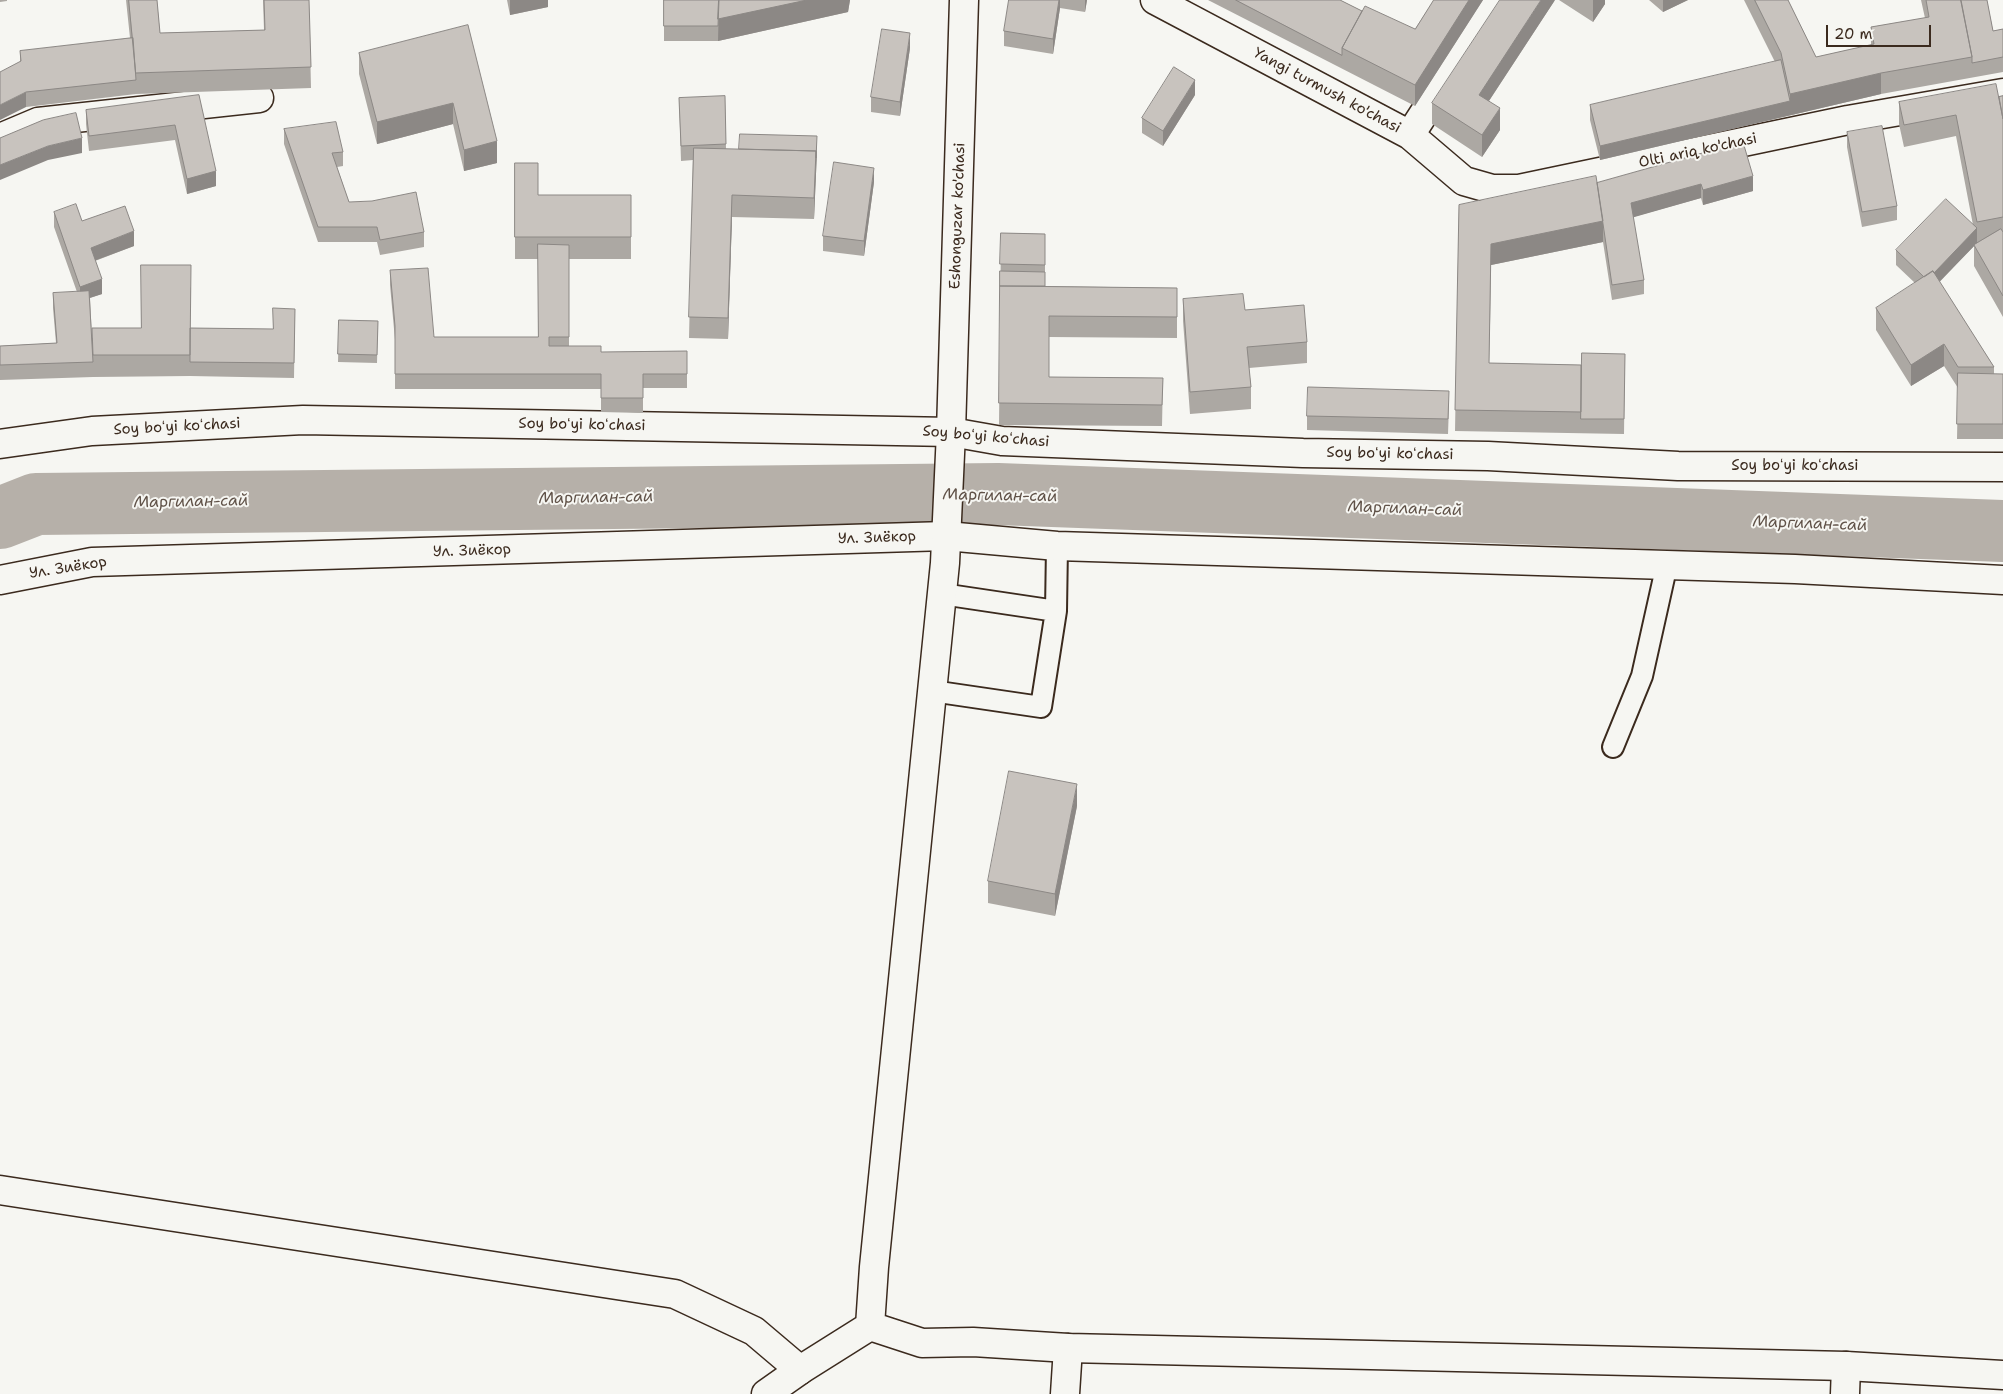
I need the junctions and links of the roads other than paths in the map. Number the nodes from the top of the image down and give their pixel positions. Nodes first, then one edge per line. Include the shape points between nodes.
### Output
1 (964, 0) edge
2 (1156, 0) edge
3 (1497, 0) edge
4 (2003, 93) edge
5 (259, 98) dead end
6 (1410, 135) junction
7 (0, 138) edge
8 (951, 432) junction
9 (0, 444) edge
10 (2003, 467) edge
11 (946, 536) junction
12 (1057, 546) junction
13 (1667, 564) junction
14 (0, 580) edge
15 (2003, 580) edge
16 (942, 594) junction
17 (1056, 611) junction
18 (932, 690) junction
19 (1613, 747) dead end
20 (0, 1190) edge
21 (870, 1326) junction
22 (1068, 1348) junction
23 (1846, 1366) junction
24 (800, 1370) junction
25 (2003, 1375) edge
26 (766, 1394) edge
27 (1065, 1394) edge
28 (1845, 1394) edge

1 - 8 street, Eshonguzar ko'chasi
2 - 6 street, Yangi turmush ko'chasi
3 - 6 street, Yangi turmush ko'chasi
4 - 6 street, Olti ariq ko'chasi via 1848,120 1520,189 1492,189 1464,180
5 - 7 street via 38,122
8 - 9 street, Soy boʻyi koʻchasi via 303,420 92,431
8 - 10 street, Soy boʻyi koʻchasi via 1002,441 1303,453 1488,456 1678,466
8 - 11 street, Eshonguzar ko'chasi
11 - 12 street, Ул. Зиёкор
11 - 14 street, Ул. Зиёкор via 92,562
11 - 16 street, Eshonguzar ko'chasi
12 - 13 street, Ул. Зиёкор
12 - 17 lane
13 - 15 street, Ул. Зиёкор
13 - 19 lane via 1642,676
16 - 17 lane
16 - 18 street, Eshonguzar ko'chasi
17 - 18 lane via 1041,707
18 - 21 street, Eshonguzar ko'chasi
20 - 24 street via 675,1294 754,1331
21 - 22 street via 922,1343 973,1342
21 - 24 street
22 - 23 street
22 - 27 street
23 - 25 street
23 - 28 street
24 - 26 street

